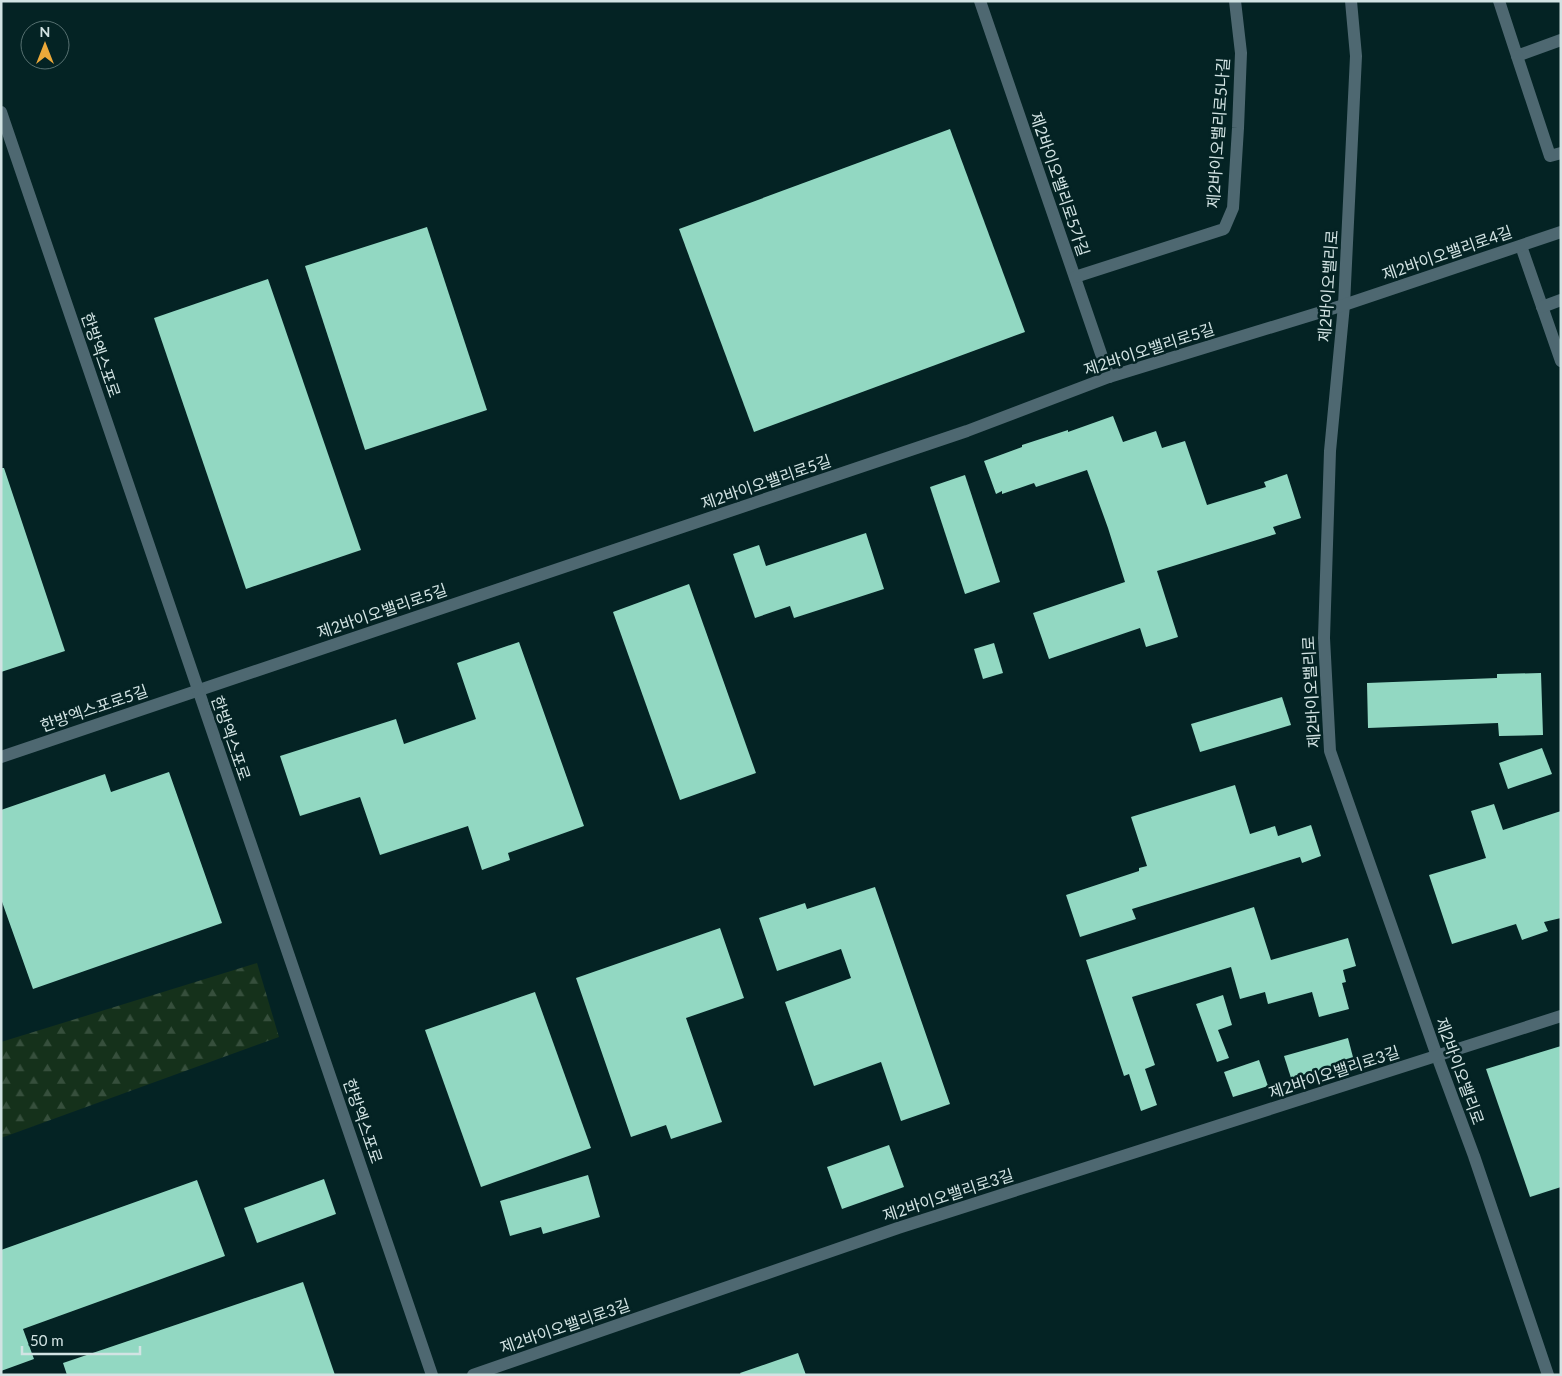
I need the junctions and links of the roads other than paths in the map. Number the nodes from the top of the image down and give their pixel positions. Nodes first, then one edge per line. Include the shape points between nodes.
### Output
1 (980, 1) edge
2 (1236, 1) edge
3 (1351, 1) edge
4 (1499, 1) edge
5 (1561, 40) edge
6 (1517, 56) junction
7 (1, 112) edge
8 (1561, 153) edge
9 (1561, 232) edge
10 (1521, 246) junction
11 (1075, 277) junction
12 (1561, 300) edge
13 (1344, 305) junction
14 (1542, 307) junction
15 (1561, 361) edge
16 (1109, 377) junction
17 (198, 690) junction
18 (1, 757) edge
19 (1561, 1016) edge
20 (1437, 1056) junction
21 (432, 1375) edge
22 (473, 1375) edge
23 (1548, 1375) edge

1 - 11 street, 제2바이오밸리로5가길
2 - 11 street, 제2바이오밸리로5나길 via 1241,53 1238,128 1233,208 1224,229
3 - 13 street, 제2바이오밸리로 via 1356,56
4 - 6 street
5 - 6 street
6 - 8 street via 1550,156
7 - 17 street, 한방엑스포로
9 - 10 street, 제2바이오밸리로4길
10 - 13 street, 제2바이오밸리로4길
10 - 14 street
11 - 16 street, 제2바이오밸리로5가길
12 - 14 street
13 - 16 street, 제2바이오밸리로5길
13 - 20 street, 제2바이오밸리로 via 1330,451 1324,638 1330,752
14 - 15 street
16 - 17 street, 제2바이오밸리로5길 via 967,431
17 - 18 street, 한방엑스포로5길
17 - 21 street, 한방엑스포로
19 - 20 street, 제2바이오밸리로3길
20 - 22 street, 제2바이오밸리로3길 via 898,1228
20 - 23 street, 제2바이오밸리로

